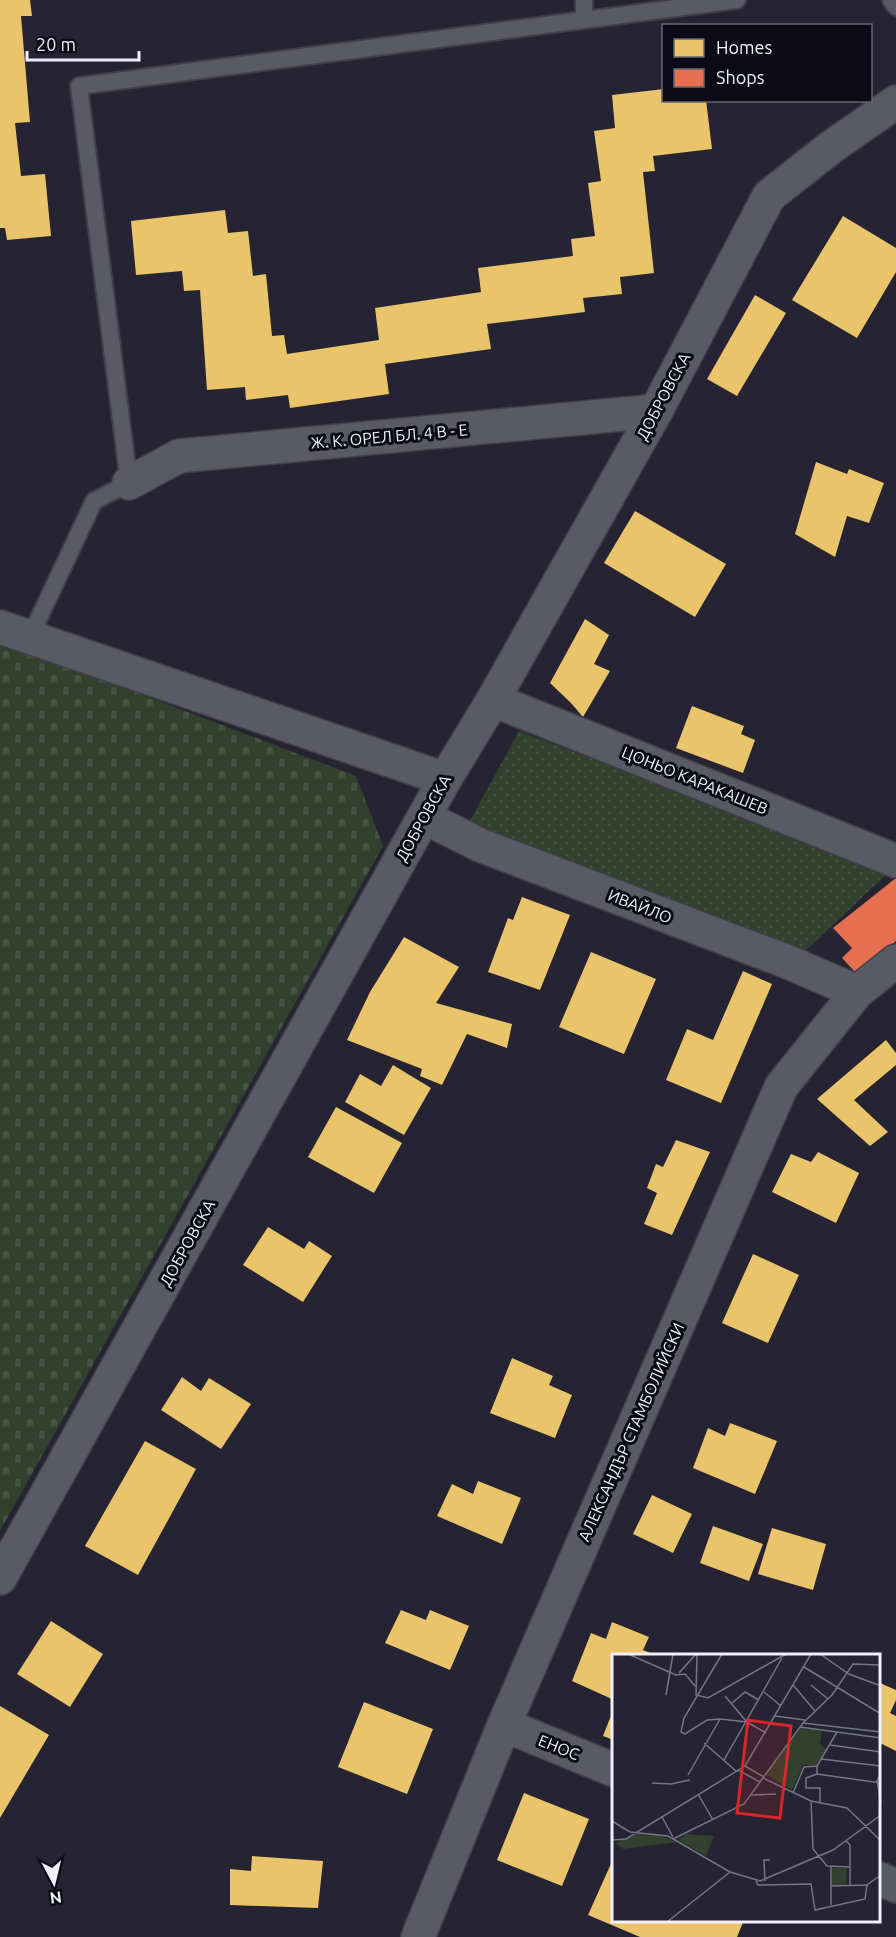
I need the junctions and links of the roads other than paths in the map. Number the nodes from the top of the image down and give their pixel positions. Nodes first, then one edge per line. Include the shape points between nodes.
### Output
1 (584, 0) edge
2 (737, 0) edge
3 (891, 0) edge
4 (896, 7) edge
5 (584, 20) junction
6 (896, 102) edge
7 (656, 411) junction
8 (129, 483) junction
9 (0, 627) edge
10 (30, 638) junction
11 (494, 699) junction
12 (445, 779) junction
13 (424, 817) junction
14 (896, 861) edge
15 (896, 961) edge
16 (857, 992) junction
17 (0, 1578) edge
18 (504, 1725) junction
19 (612, 1769) edge
20 (881, 1880) edge
21 (896, 1886) edge
22 (418, 1937) edge

1 - 5 lane
2 - 5 lane
3 - 4 lane
5 - 8 lane via 79,86
6 - 7 street, ДОБРОВСКА via 769,196
7 - 8 street, Ж. К. ОРЕЛ БЛ. 4 В - Е via 179,456
7 - 11 street, ДОБРОВСКА
8 - 10 lane via 94,501
9 - 10 street
10 - 12 street
11 - 12 street, ДОБРОВСКА
11 - 14 street, ЦОНЬО КАРАКАШЕВ
12 - 13 street, ДОБРОВСКА
13 - 16 street, ИВАЙЛО via 480,845
13 - 17 street, ДОБРОВСКА
15 - 16 street, АЛЕКСАНДЪР СТАМБОЛИЙСКИ
16 - 18 street, АЛЕКСАНДЪР СТАМБОЛИЙСКИ via 781,1087
18 - 19 street, ЕНОС
18 - 22 street, АЛЕКСАНДЪР СТАМБОЛИЙСКИ
20 - 21 street

